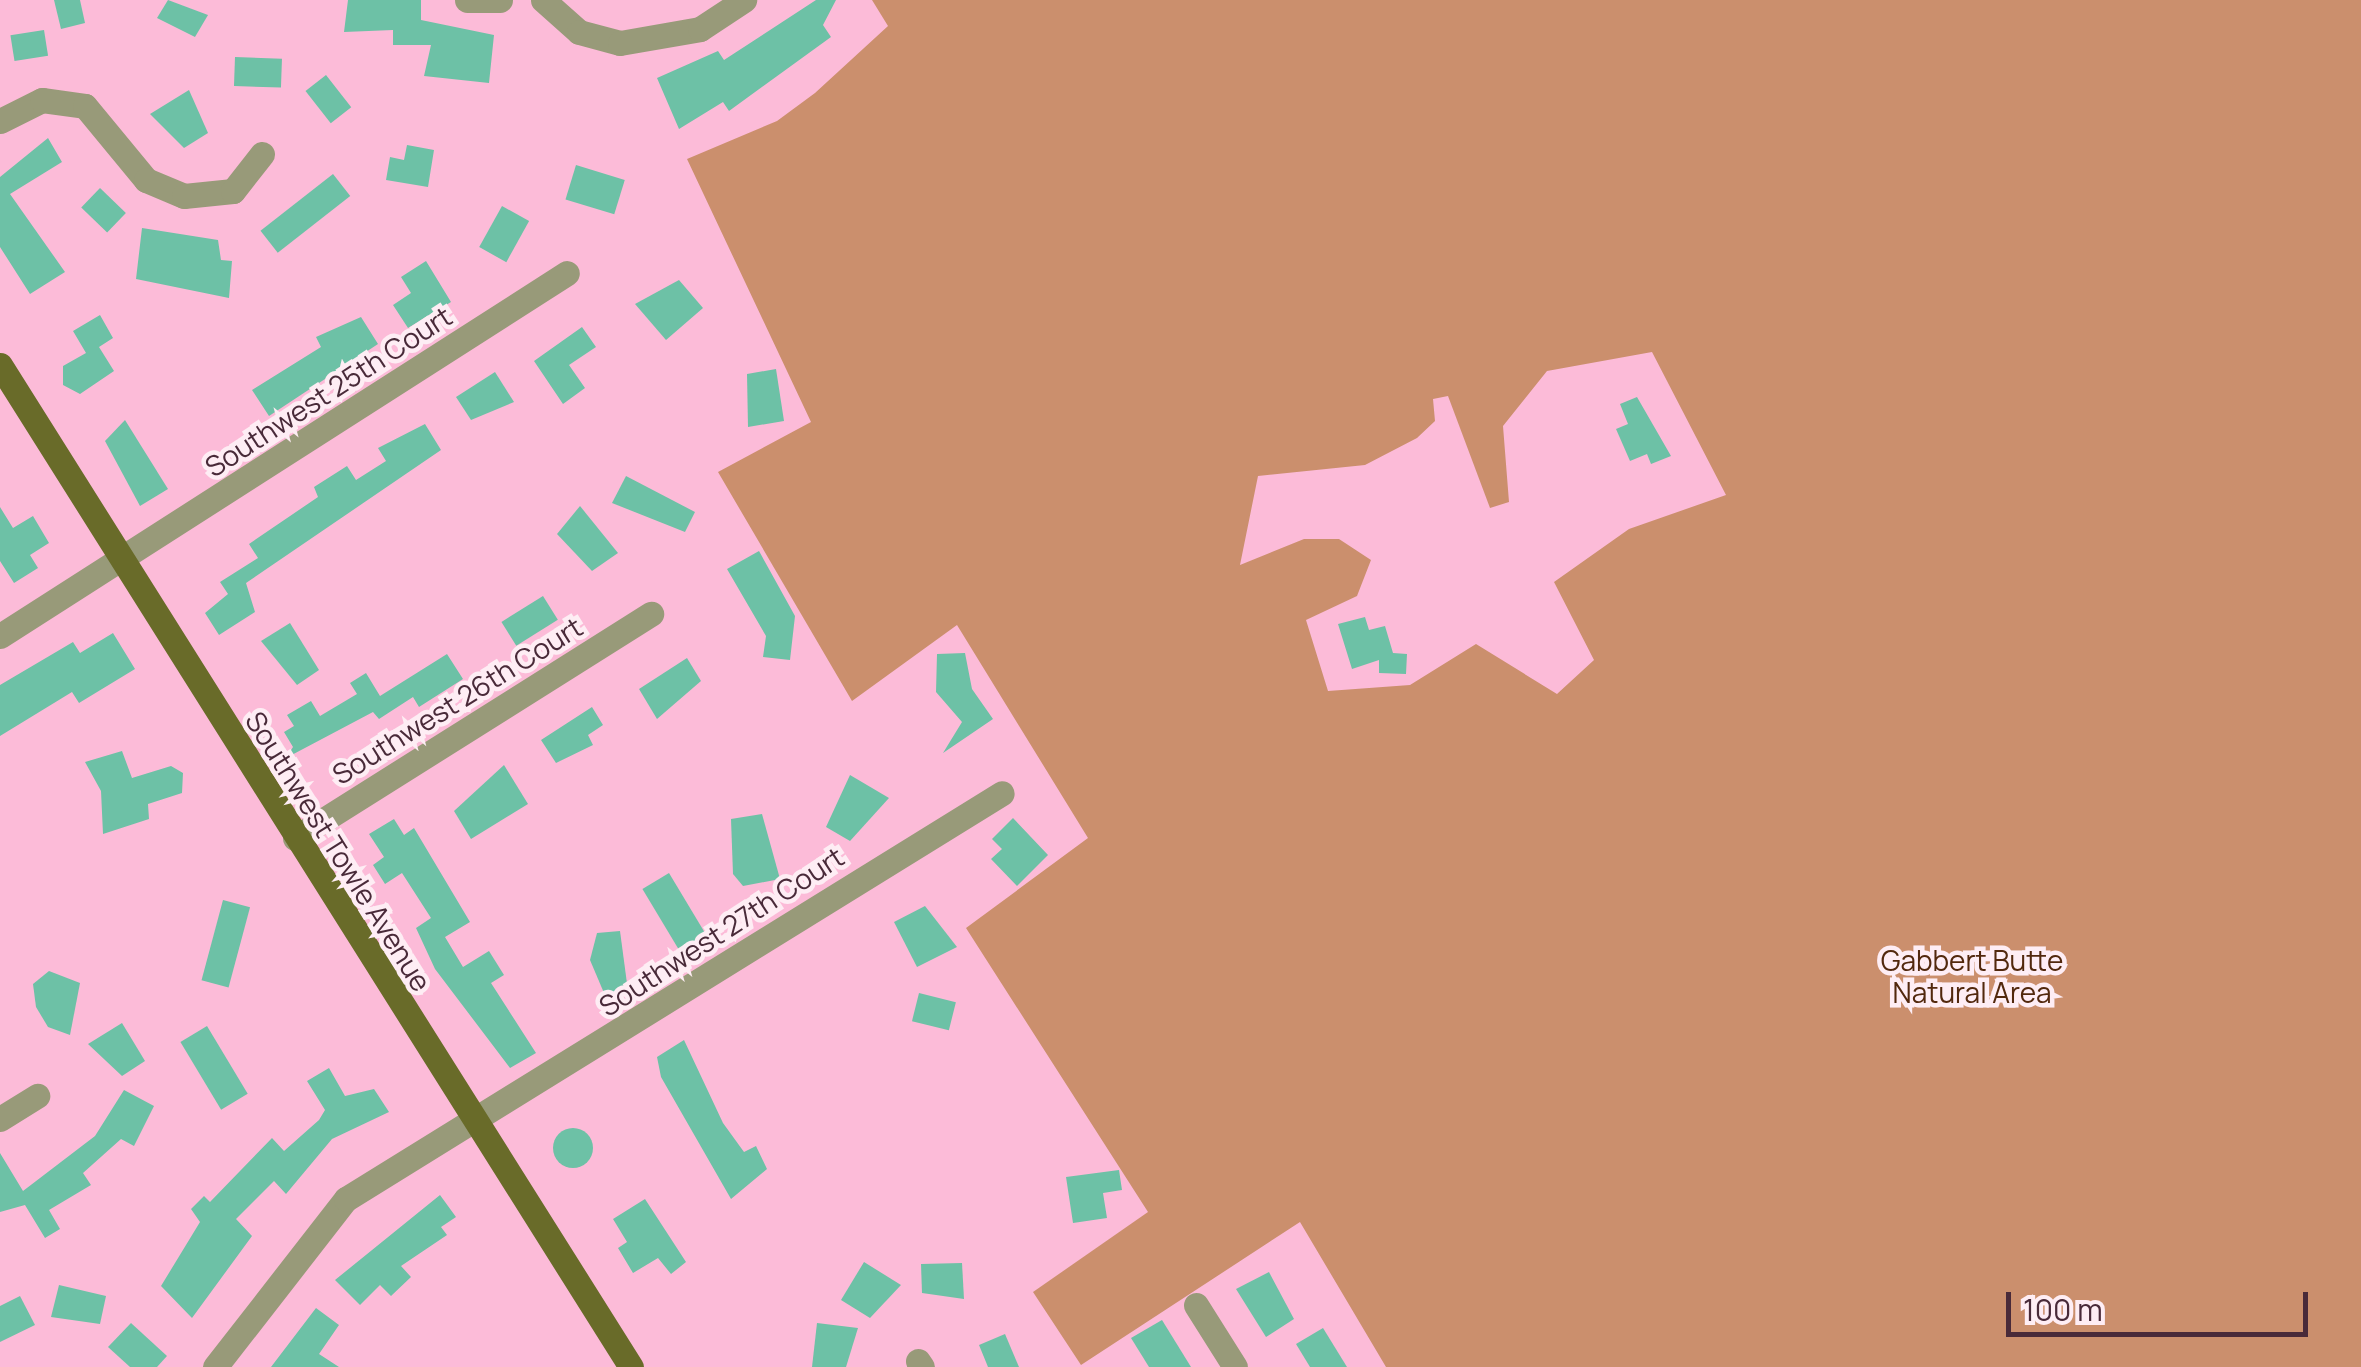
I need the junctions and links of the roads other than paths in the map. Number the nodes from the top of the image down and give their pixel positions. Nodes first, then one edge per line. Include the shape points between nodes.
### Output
1 (467, 0) edge
2 (500, 0) edge
3 (543, 0) edge
4 (744, 0) edge
5 (0, 121) edge
6 (262, 154) dead end
7 (567, 273) dead end
8 (0, 365) edge
9 (121, 559) junction
10 (651, 614) dead end
11 (0, 636) edge
12 (1002, 794) dead end
13 (295, 838) junction
14 (37, 1096) dead end
15 (0, 1119) edge
16 (473, 1121) junction
17 (1196, 1306) dead end
18 (215, 1367) edge
19 (631, 1367) edge
20 (1235, 1367) edge

1 - 2 street
3 - 4 street via 579,32 620,43 700,29
5 - 6 street via 42,100 86,106 146,180 184,196 233,191
7 - 9 street, Southwest 25th Court
8 - 9 main road, Southwest Towle Avenue
9 - 11 street, Southwest 25th Court
9 - 13 main road, Southwest Towle Avenue
10 - 13 street, Southwest 26th Court
12 - 16 street, Southwest 27th Court
13 - 16 main road, Southwest Towle Avenue
14 - 15 street
16 - 18 street, Southwest 27th Court via 346,1199
16 - 19 main road, Southwest Towle Avenue
17 - 20 street

